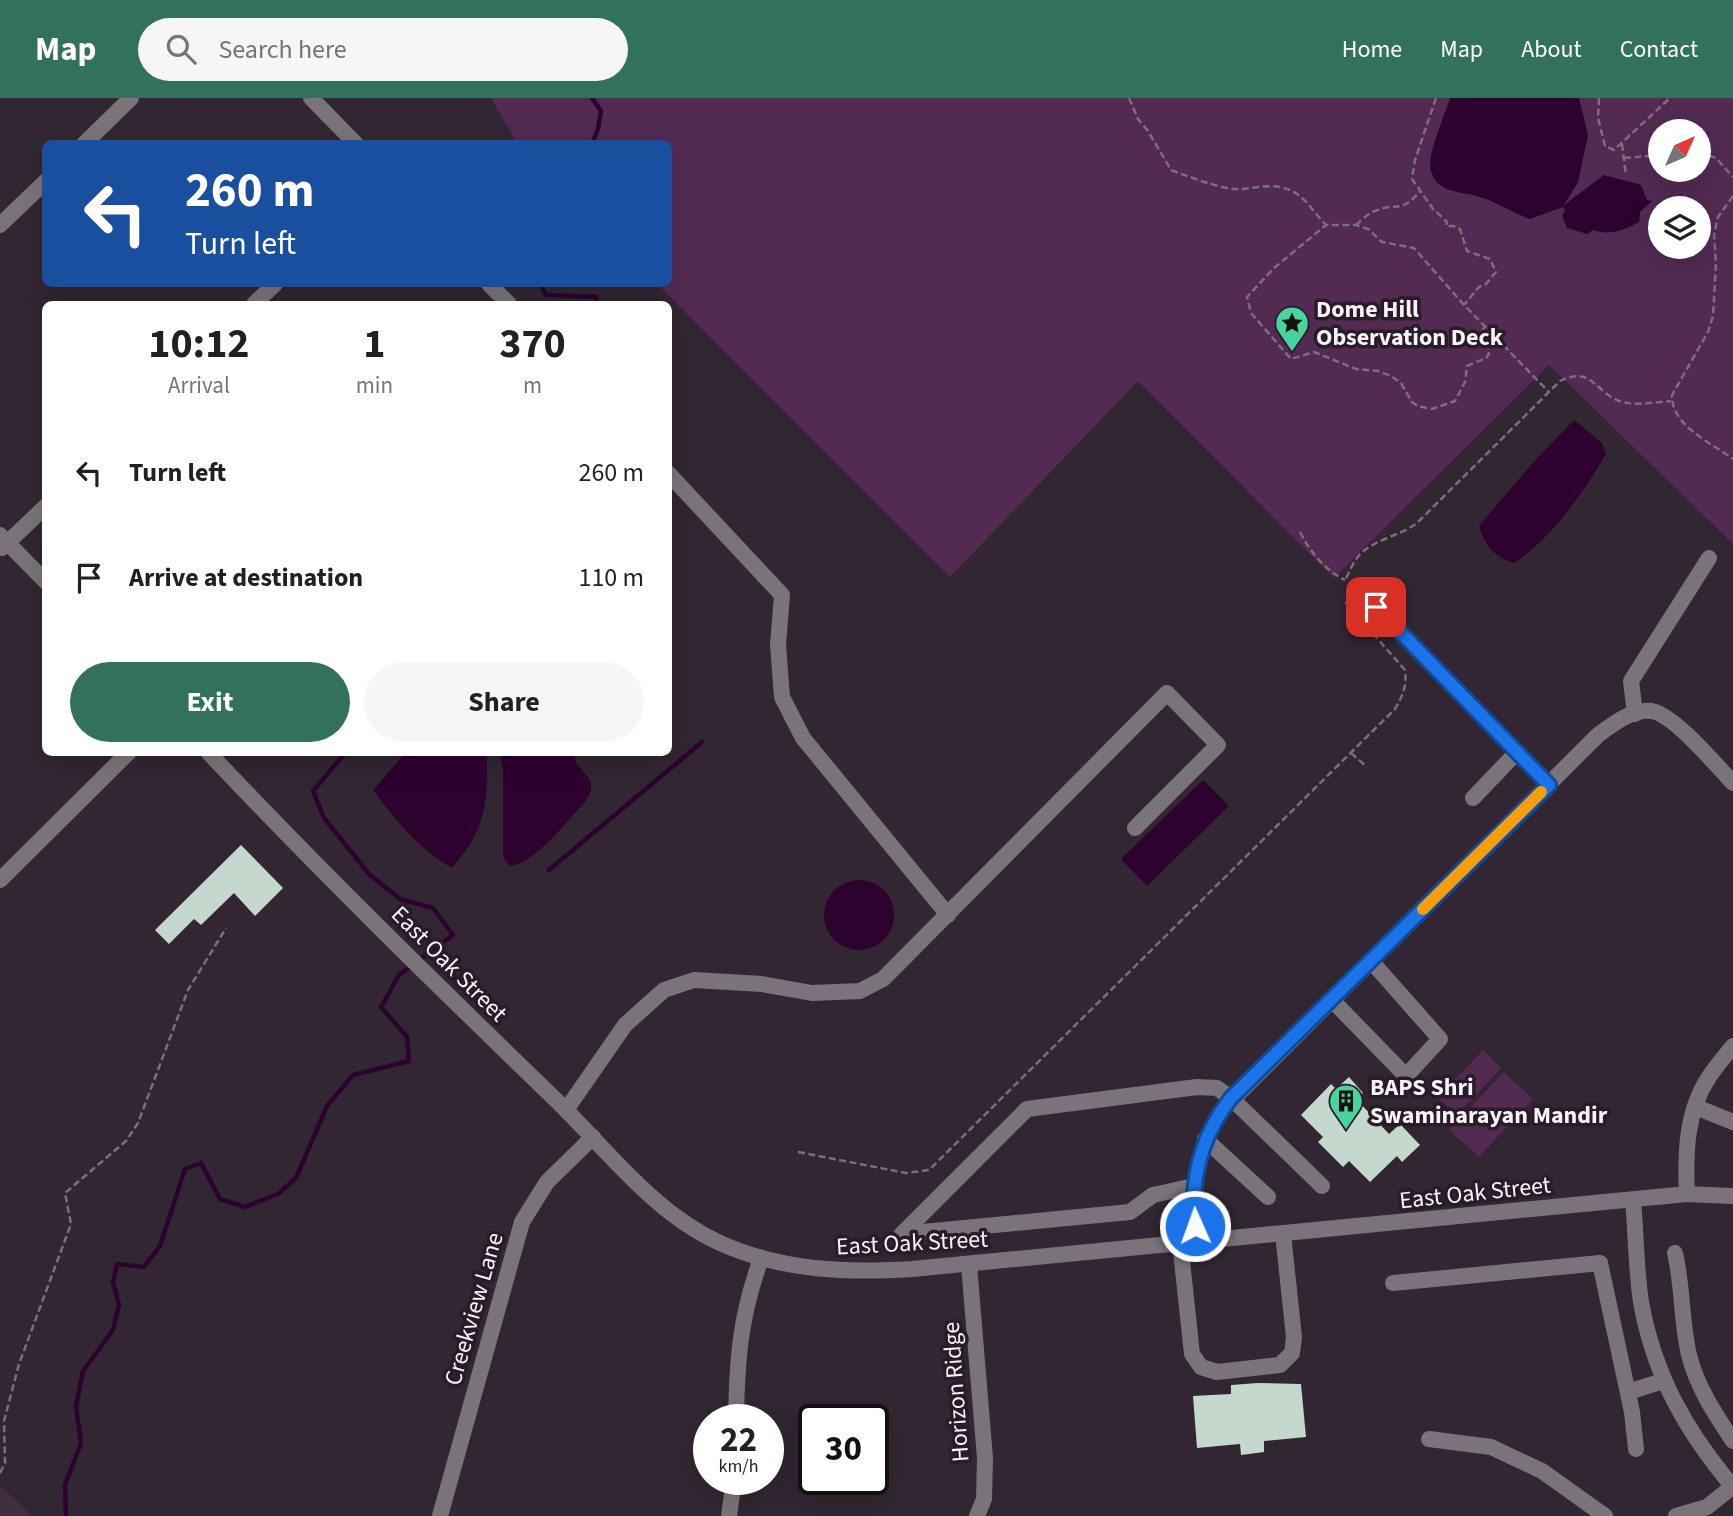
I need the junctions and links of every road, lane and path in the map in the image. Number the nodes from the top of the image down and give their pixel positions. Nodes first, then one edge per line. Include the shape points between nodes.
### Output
1 (131, 98) edge
2 (311, 98) edge
3 (1129, 98) edge
4 (1436, 98) edge
5 (1599, 98) edge
6 (1670, 98) edge
7 (88, 140) edge
8 (352, 140) edge
9 (1622, 144) junction
10 (1648, 156) edge
11 (1712, 157) edge
12 (1624, 158) junction
13 (1626, 175) dead end
14 (1733, 177) edge
15 (42, 185) edge
16 (1421, 190) junction
17 (1733, 196) edge
18 (0, 225) edge
19 (1326, 225) junction
20 (1356, 225) junction
21 (272, 287) edge
22 (492, 287) edge
23 (257, 301) edge
24 (506, 301) edge
25 (1464, 305) junction
26 (1485, 327) junction
27 (1549, 391) junction
28 (1671, 401) junction
29 (1733, 459) edge
30 (672, 477) edge
31 (42, 509) edge
32 (1300, 532) dead end
33 (2, 542) edge
34 (1709, 558) dead end
35 (42, 578) edge
36 (1352, 584) junction
37 (1342, 592) dead end
38 (1635, 715) junction
39 (1351, 752) junction
40 (1517, 752) junction
41 (125, 756) edge
42 (212, 756) edge
43 (1367, 767) dead end
44 (1733, 783) edge
45 (1549, 785) junction
46 (1473, 798) dead end
47 (1135, 828) dead end
48 (0, 880) edge
49 (947, 915) junction
50 (226, 928) dead end
51 (1371, 961) junction
52 (1332, 999) junction
53 (1733, 1046) edge
54 (1231, 1098) junction
55 (1696, 1107) junction
56 (566, 1110) junction
57 (1733, 1122) edge
58 (593, 1136) junction
59 (1205, 1139) junction
60 (798, 1153) dead end
61 (1194, 1186) junction
62 (1322, 1186) dead end
63 (1686, 1194) junction
64 (1733, 1196) edge
65 (1268, 1198) dead end
66 (1633, 1200) junction
67 (1283, 1234) junction
68 (1188, 1241) junction
69 (1675, 1253) dead end
70 (761, 1259) junction
71 (969, 1265) junction
72 (1393, 1283) dead end
73 (1663, 1381) junction
74 (1628, 1392) junction
75 (736, 1404) edge
76 (1429, 1439) dead end
77 (1733, 1441) edge
78 (1636, 1449) dead end
79 (0, 1473) edge
80 (1733, 1487) edge
81 (732, 1495) edge
82 (440, 1516) edge
83 (729, 1516) edge
84 (978, 1516) edge
85 (1605, 1516) edge
86 (1676, 1516) edge

1 - 7 street
2 - 8 street
3 - 19 path via 1171,170 1227,188 1258,185 1293,191
4 - 16 path via 1415,160 1412,179
5 - 9 path via 1605,146 1614,150
6 - 9 path
9 - 12 path
10 - 12 path
11 - 14 path
12 - 13 path
15 - 18 street
16 - 20 path via 1400,208 1377,209
16 - 25 path via 1446,226 1460,229 1467,251 1490,259 1496,272
17 - 28 path via 1718,217 1714,234 1711,324
19 - 20 path
19 - 26 path via 1274,268 1247,298 1251,313 1291,359 1314,352 1356,369 1378,371 1401,383 1412,402 1432,409 1455,401 1467,366 1489,354 1478,336
20 - 25 path via 1382,242 1414,248
21 - 23 street
22 - 24 street
25 - 26 path
26 - 27 path
27 - 28 path via 1580,374 1623,402
27 - 36 path via 1416,524 1364,550 1356,558
28 - 29 path via 1680,419
30 - 49 street via 782,594 778,645 782,697 803,738
31 - 33 street
32 - 36 path via 1312,553 1332,573
33 - 35 street
34 - 38 street via 1631,681
36 - 40 street
37 - 39 path via 1346,603 1399,661 1407,682 1395,709
38 - 44 street via 1651,711 1674,723
38 - 45 street via 1623,717 1598,736
39 - 43 path
39 - 60 path via 929,1170 906,1173
40 - 45 street
40 - 46 street
41 - 48 street
42 - 56 street, East Oak Street via 444,993
45 - 51 street
47 - 49 street via 1218,745 1167,693
49 - 56 street via 883,979 860,991 812,993 694,980 664,990 625,1025
50 - 79 path via 188,990 138,1123 126,1141 65,1193 71,1224 19,1364 4,1421 5,1464
51 - 52 street
51 - 52 street via 1440,1039 1406,1076
52 - 54 street
53 - 55 street via 1708,1079
54 - 59 street
54 - 61 street via 1217,1088 1197,1087 1027,1109 902,1234 1130,1212 1153,1195
54 - 62 street
55 - 57 street
55 - 63 street via 1685,1156
56 - 58 street, East Oak Street
58 - 70 street, East Oak Street via 665,1208 719,1242
58 - 82 street, Creekview Lane via 547,1182 522,1222
59 - 61 street
59 - 65 street
61 - 68 street
63 - 64 street, East Oak Street
63 - 66 street, East Oak Street
66 - 67 street, East Oak Street
66 - 73 street via 1641,1302
67 - 68 street, East Oak Street
67 - 68 street via 1292,1353 1280,1365 1217,1372 1201,1367 1192,1354
68 - 71 street, East Oak Street
69 - 77 street via 1689,1356 1705,1398
70 - 71 street, East Oak Street via 852,1272
70 - 75 street via 738,1351
71 - 84 street, Horizon Ridge via 985,1458 984,1499
72 - 74 street via 1600,1263
73 - 74 street
73 - 80 street via 1677,1409
74 - 78 street
76 - 85 street via 1491,1447 1542,1471
80 - 86 street via 1707,1507
81 - 83 street

